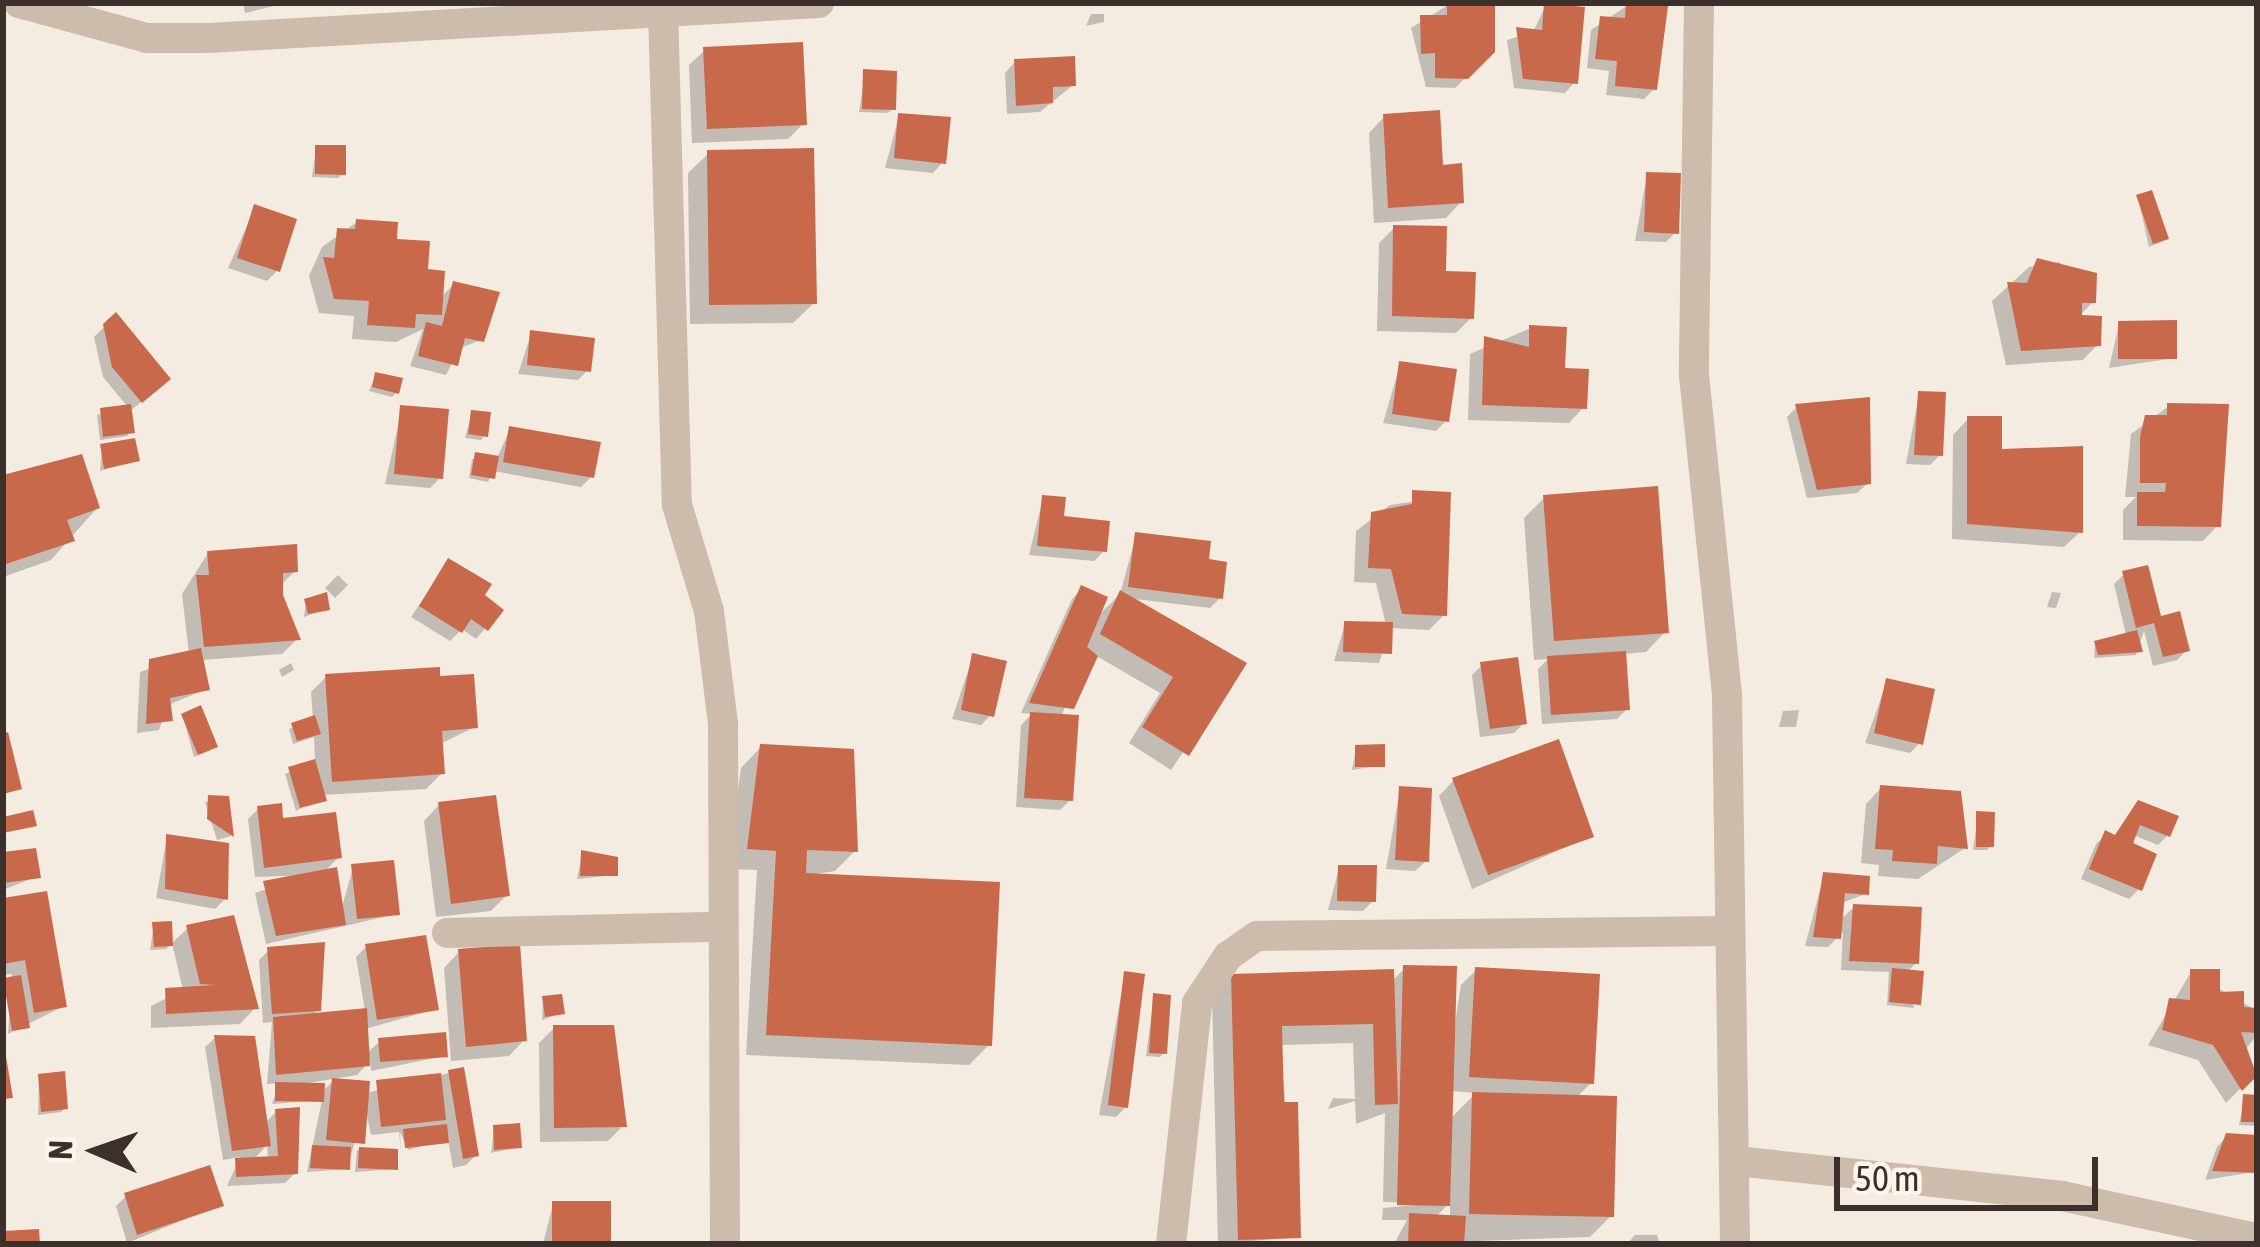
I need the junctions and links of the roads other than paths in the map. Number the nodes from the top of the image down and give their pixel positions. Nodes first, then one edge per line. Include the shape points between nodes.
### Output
1 (19, 3) edge
2 (819, 3) edge
3 (1700, 3) edge
4 (663, 9) junction
5 (720, 928) junction
6 (1726, 931) junction
7 (447, 932) dead end
8 (1736, 1161) junction
9 (2238, 1237) edge
10 (725, 1244) edge
11 (1171, 1244) edge
12 (1735, 1244) edge

1 - 4 street via 148,38
2 - 4 street
3 - 6 street via 1694,375 1727,698
4 - 5 street via 677,505 709,611 723,724
5 - 7 street
5 - 10 street
6 - 8 street
6 - 11 street via 1258,936 1228,956 1197,1003
8 - 9 street via 2062,1196
8 - 12 street

